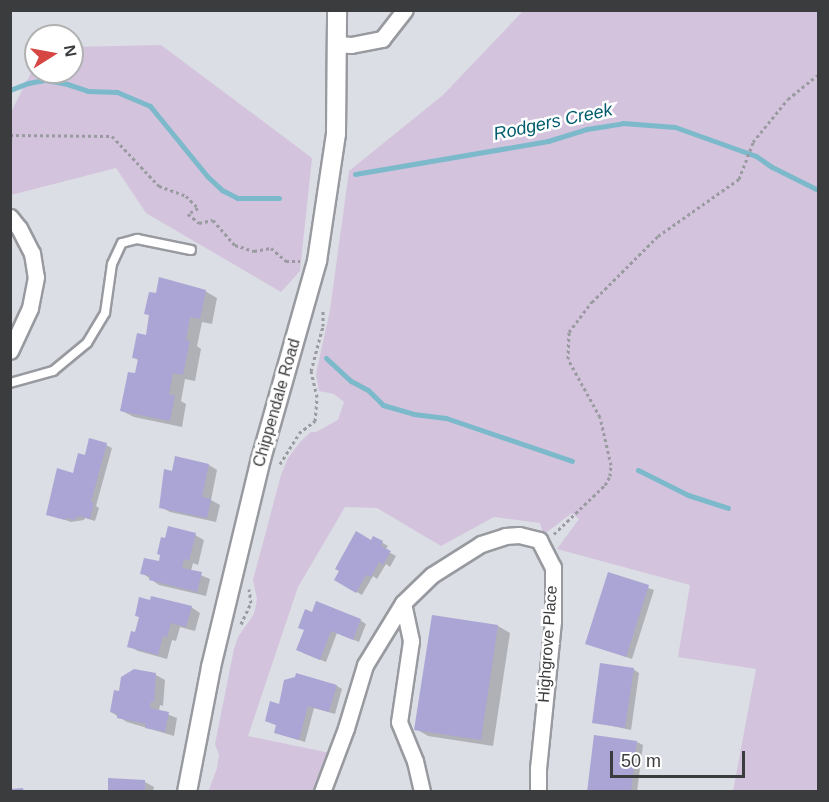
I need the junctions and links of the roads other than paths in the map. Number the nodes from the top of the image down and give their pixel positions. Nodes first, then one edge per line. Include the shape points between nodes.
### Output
1 (337, 10) edge
2 (405, 10) edge
3 (337, 45) junction
4 (10, 217) edge
5 (191, 250) dead end
6 (10, 351) edge
7 (10, 383) edge
8 (403, 603) junction
9 (187, 792) edge
10 (322, 792) edge
11 (422, 792) edge
12 (538, 792) edge

1 - 3 street, Chippendale Road
2 - 3 street via 382,39
3 - 9 street, Chippendale Road via 336,134 317,261 261,459 211,667
4 - 6 street via 32,253 36,277 30,308
5 - 7 lane via 137,239 122,243 112,264 105,313 87,343 53,371
8 - 10 street via 365,665
8 - 11 street via 411,641 399,722
8 - 12 street, Highgrove Place via 432,574 481,544 519,535 539,540 554,567

